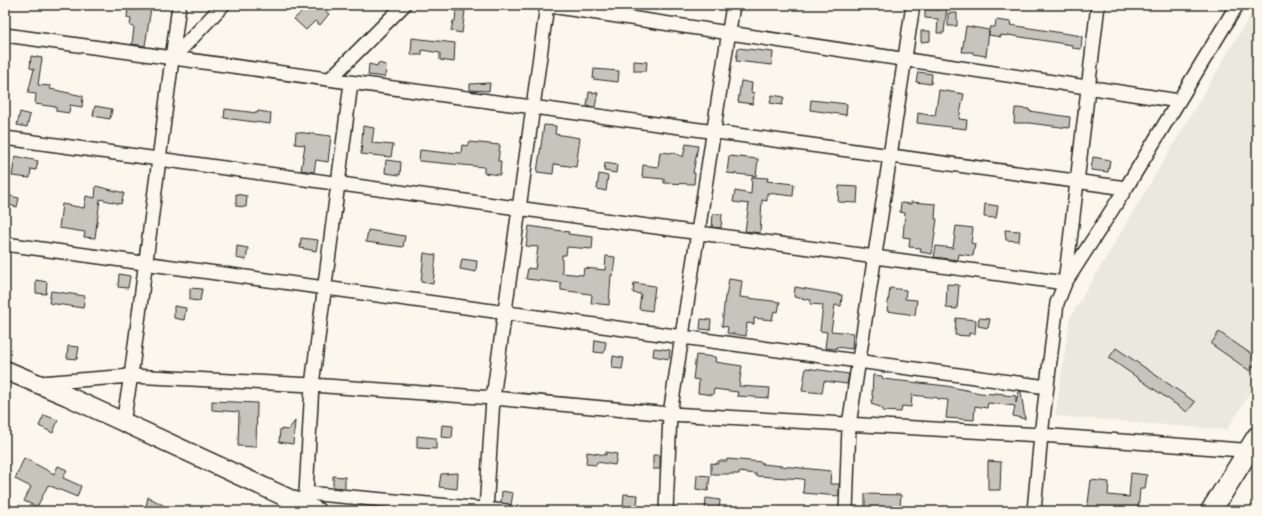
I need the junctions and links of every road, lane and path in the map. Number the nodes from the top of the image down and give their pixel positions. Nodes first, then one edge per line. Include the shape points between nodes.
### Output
1 (180, 5) edge
2 (223, 5) edge
3 (404, 5) edge
4 (546, 5) edge
5 (733, 5) edge
6 (913, 5) edge
7 (1098, 5) edge
8 (1237, 5) edge
9 (729, 33) junction
10 (5, 35) edge
11 (172, 58) junction
12 (904, 59) junction
13 (330, 79) junction
14 (351, 82) junction
15 (1088, 87) junction
16 (1179, 101) junction
17 (533, 107) junction
18 (714, 132) junction
19 (5, 138) edge
20 (890, 156) junction
21 (159, 159) junction
22 (1077, 182) junction
23 (338, 184) junction
24 (1126, 188) junction
25 (519, 208) junction
26 (698, 233) junction
27 (5, 244) edge
28 (874, 257) junction
29 (146, 263) junction
30 (1065, 283) junction
31 (325, 288) junction
32 (505, 313) junction
33 (682, 337) junction
34 (858, 361) junction
35 (6, 372) edge
36 (131, 376) junction
37 (36, 383) junction
38 (312, 384) junction
39 (1047, 387) junction
40 (493, 398) junction
41 (670, 414) junction
42 (123, 422) junction
43 (849, 425) junction
44 (1041, 435) junction
45 (1254, 446) edge
46 (305, 505) edge
47 (486, 510) edge
48 (506, 511) edge
49 (666, 511) edge
50 (846, 511) edge
51 (1034, 511) edge
52 (1211, 511) edge

1 - 11 street
2 - 11 street
3 - 13 street
4 - 9 street
4 - 17 street
5 - 9 street
6 - 12 street
7 - 15 street
8 - 16 street
9 - 12 street
9 - 18 street
10 - 11 street
11 - 13 street
11 - 21 street
12 - 15 street
12 - 20 street
13 - 14 street
14 - 17 street
14 - 23 street
15 - 16 street
15 - 22 street
16 - 24 street
17 - 18 street
17 - 25 street
18 - 20 street
18 - 26 street
19 - 21 street
20 - 22 street
20 - 28 street
21 - 23 street
21 - 29 street
22 - 24 street
22 - 30 street
23 - 25 street
23 - 31 street
24 - 30 street
25 - 26 street
25 - 32 street
26 - 28 street
26 - 33 street
27 - 29 street
28 - 30 street
28 - 34 street
29 - 31 street
29 - 36 street
30 - 39 street via 1057,302
31 - 32 street
31 - 38 street
32 - 33 street
32 - 40 street
33 - 34 street
33 - 41 street
34 - 39 street
34 - 43 street
35 - 37 street
36 - 37 street
36 - 38 street
36 - 42 street
37 - 42 street
38 - 40 street
38 - 46 street
39 - 44 street
40 - 41 street
40 - 47 street
41 - 43 street
41 - 49 street
42 - 46 street
43 - 44 street
43 - 50 street
44 - 45 street
44 - 51 street
45 - 52 main road
46 - 47 street
47 - 48 street

